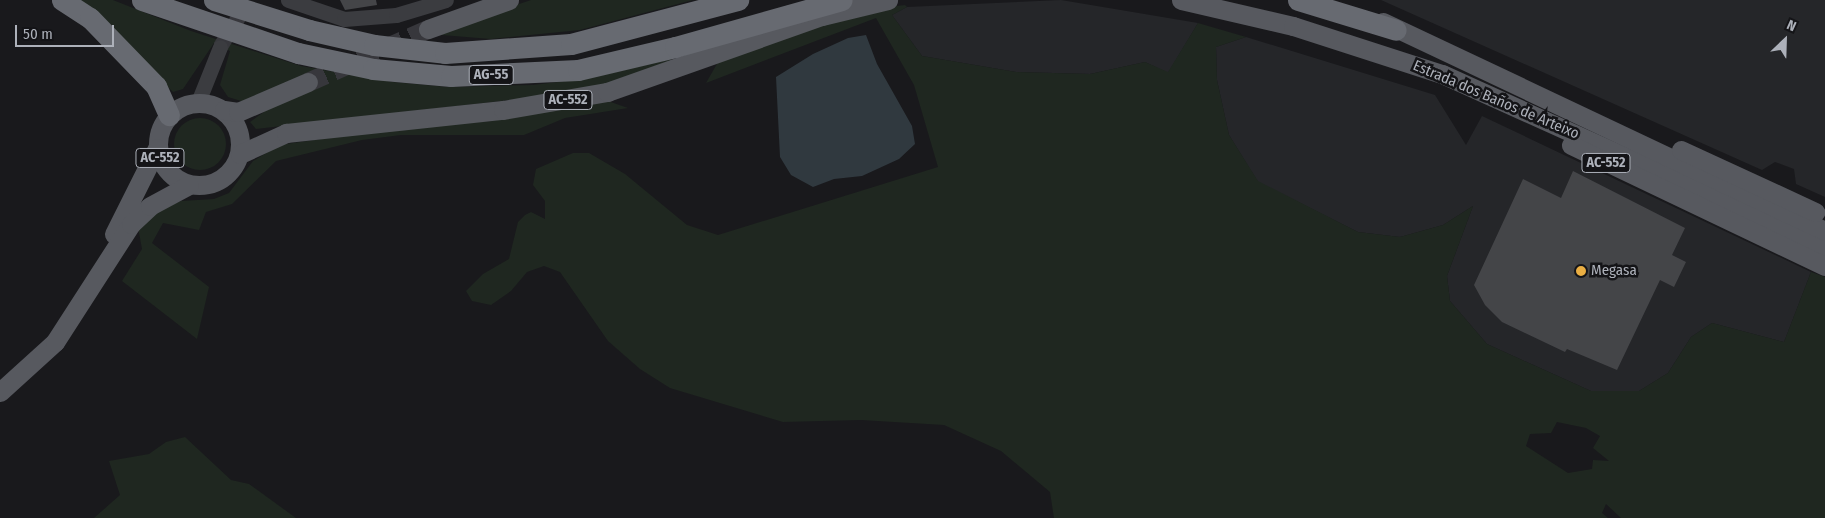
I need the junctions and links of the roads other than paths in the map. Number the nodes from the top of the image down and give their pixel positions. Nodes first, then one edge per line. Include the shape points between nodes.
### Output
1 (62, 0) edge
2 (142, 0) edge
3 (214, 0) edge
4 (288, 0) edge
5 (446, 0) edge
6 (508, 0) edge
7 (738, 0) edge
8 (842, 0) edge
9 (888, 0) edge
10 (1181, 0) edge
11 (1298, 0) edge
12 (1333, 0) edge
13 (428, 29) tunnel mouth
14 (1396, 30) junction
15 (220, 47) tunnel mouth
16 (1389, 55) junction
17 (1476, 63) junction
18 (308, 82) tunnel mouth
19 (198, 102) junction
20 (224, 110) junction
21 (169, 115) junction
22 (157, 148) junction
23 (240, 154) junction
24 (189, 184) junction
25 (1825, 217) edge
26 (1825, 230) edge
27 (1825, 248) edge
28 (1825, 266) edge
29 (100, 272) junction
30 (0, 392) edge

1 - 21 highway via 90,18 156,86
2 - 8 highway, AG-55 via 298,53 373,70 451,76 578,70 676,47
3 - 7 highway, AG-55 via 309,30 374,45 445,53 571,44
4 - 5 street via 344,19 396,15
6 - 13 main road
9 - 23 main road, AC-552 via 814,19 607,92 503,110 286,133
10 - 16 main road, Estrada dos Baños de Arteixo / AC-552 via 1293,26
11 - 14 highway
12 - 14 main road, AC-552 via 1366,10
14 - 17 main road, Estrada dos Baños de Arteixo / AC-552
15 - 19 street
16 - 27 main road, Estrada dos Baños de Arteixo / AC-552 via 1497,98
16 - 28 main road, AC-552 via 1704,211
17 - 25 main road, AC-552 via 1590,109
17 - 26 main road, Estrada dos Baños de Arteixo / AC-552 via 1622,137
18 - 20 main road via 238,112
19 - 20 main road
19 - 21 main road
20 - 23 main road via 238,130
21 - 22 main road, AC-552 via 160,130
22 - 24 main road, AC-552 via 167,171
22 - 29 main road, AC-552 via 118,224
23 - 24 main road, AC-552 via 226,176 202,186
24 - 29 main road, AC-552 via 150,206 131,224
29 - 30 main road, AC-552 via 83,304 55,342

